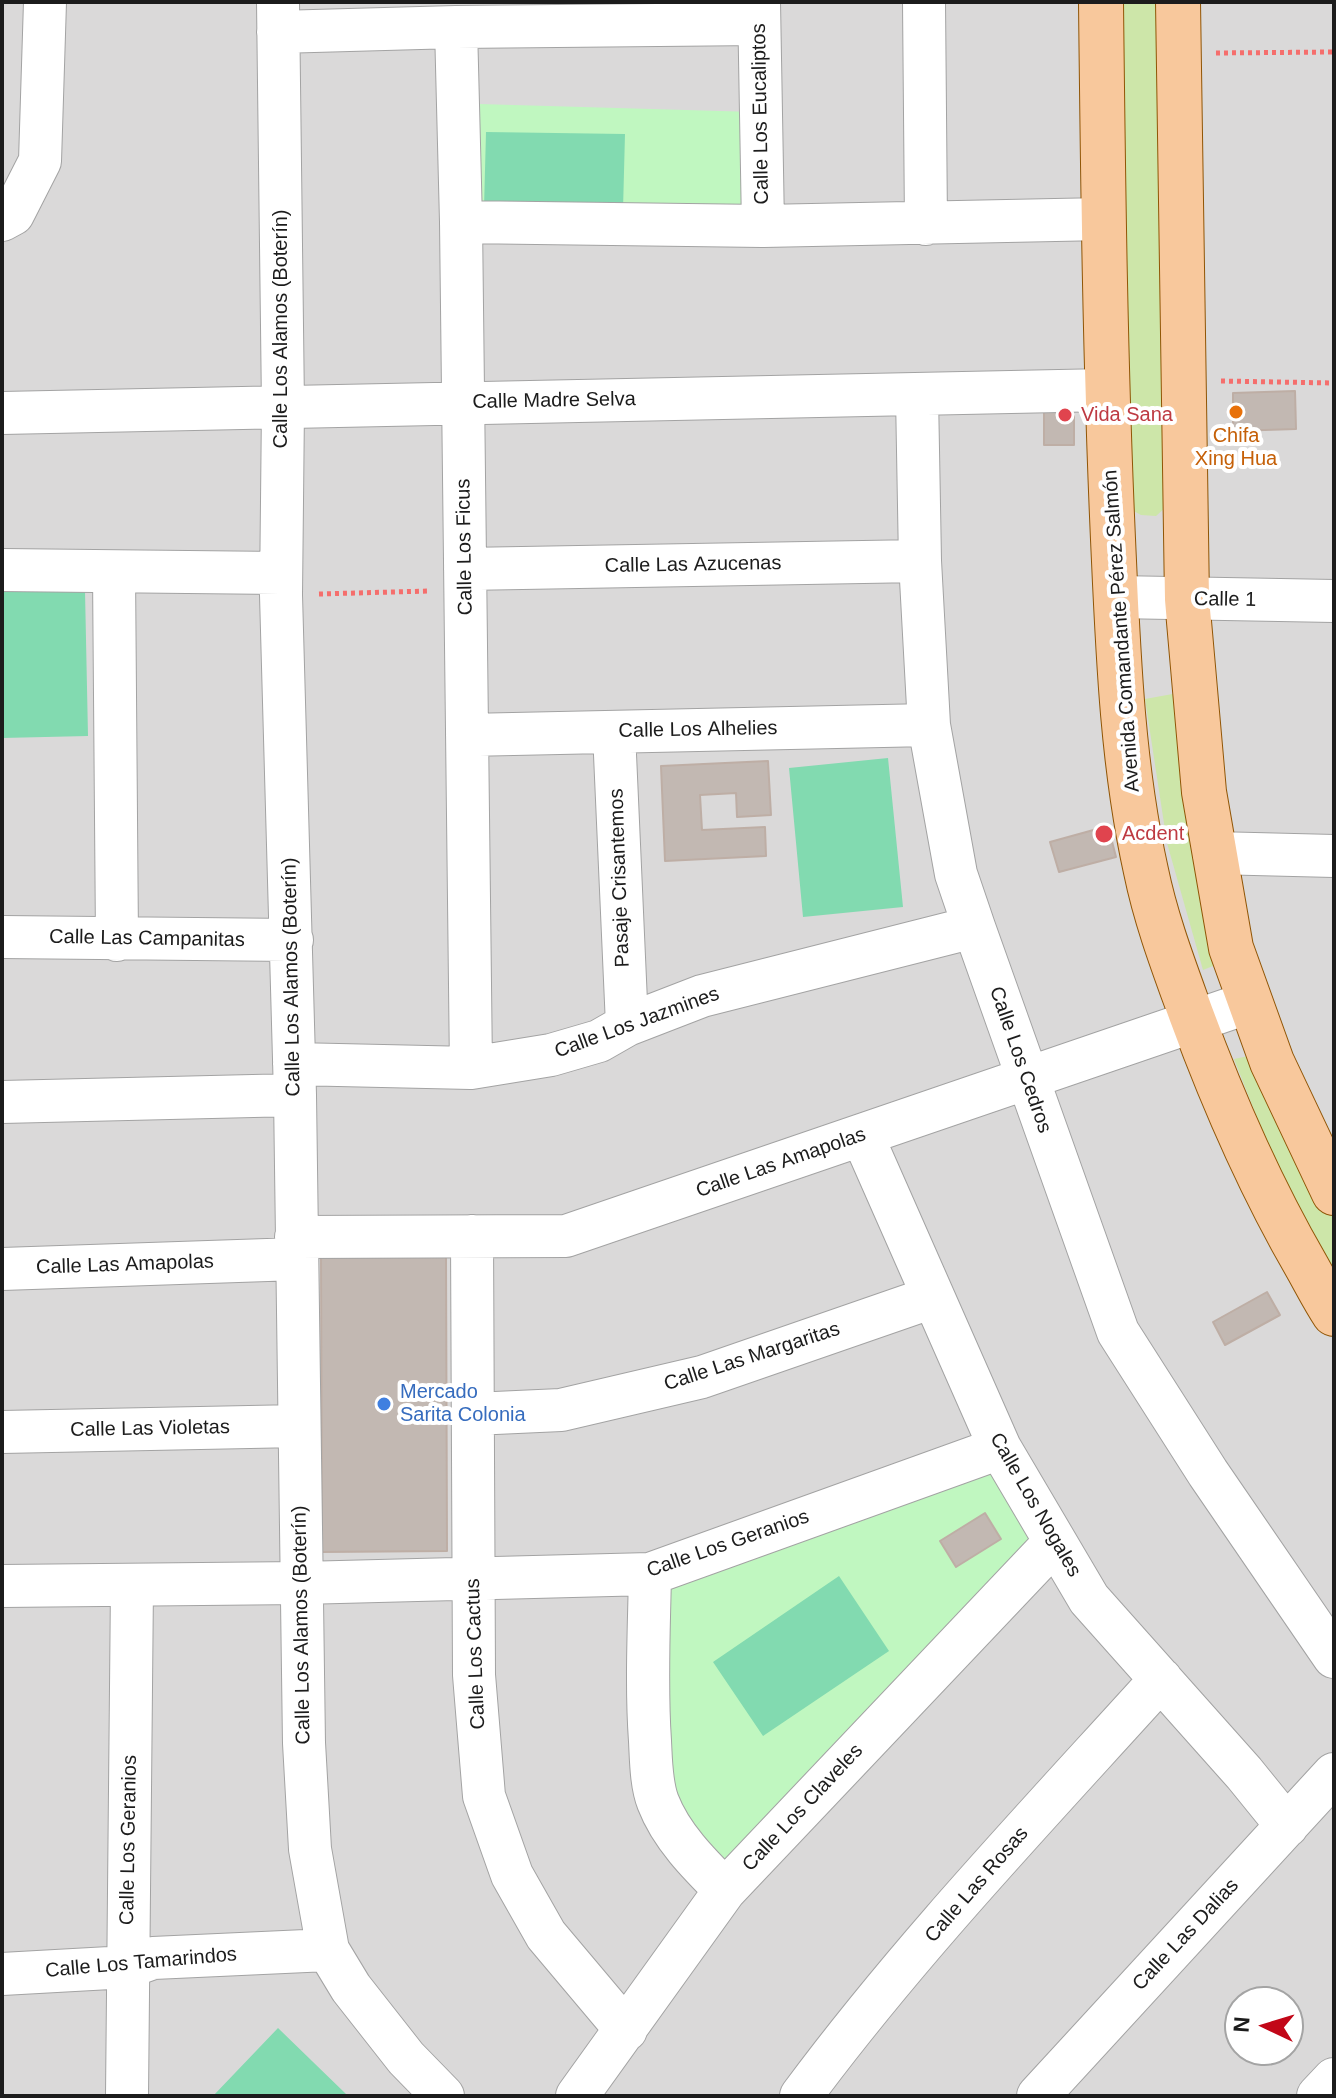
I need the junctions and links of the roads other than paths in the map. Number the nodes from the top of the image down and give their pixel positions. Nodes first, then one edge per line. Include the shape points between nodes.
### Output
1 (45, 2) edge
2 (924, 2) edge
3 (1101, 2) edge
4 (1178, 2) edge
5 (759, 13) edge
6 (278, 17) edge
7 (456, 27) junction
8 (1104, 219) junction
9 (2, 220) edge
10 (461, 222) junction
11 (926, 224) junction
12 (763, 226) junction
13 (1107, 390) junction
14 (917, 395) junction
15 (463, 402) junction
16 (283, 407) junction
17 (2, 413) edge
18 (920, 561) junction
19 (2, 570) edge
20 (114, 572) junction
21 (465, 580) junction
22 (280, 584) junction
23 (1116, 597) junction
24 (1187, 599) junction
25 (1334, 601) edge
26 (929, 725) junction
27 (614, 732) junction
28 (467, 735) junction
29 (1214, 853) junction
30 (1334, 856) edge
31 (974, 927) junction
32 (2, 937) edge
33 (117, 940) junction
34 (292, 940) junction
35 (1250, 1002) junction
36 (1194, 1021) junction
37 (627, 1025) junction
38 (471, 1068) junction
39 (1027, 1079) junction
40 (294, 1080) junction
41 (2, 1102) edge
42 (862, 1135) junction
43 (1334, 1193) edge
44 (472, 1236) junction
45 (296, 1248) junction
46 (2, 1269) edge
47 (933, 1297) junction
48 (1334, 1314) edge
49 (473, 1414) junction
50 (299, 1426) junction
51 (2, 1432) edge
52 (1000, 1448) junction
53 (1055, 1542) junction
54 (650, 1574) junction
55 (473, 1578) junction
56 (301, 1583) junction
57 (132, 1585) junction
58 (2, 1586) edge
59 (1334, 1657) edge
60 (1161, 1679) junction
61 (1334, 1774) edge
62 (1287, 1826) junction
63 (725, 1890) junction
64 (328, 1950) junction
65 (128, 1967) junction
66 (2, 1974) edge
67 (626, 2030) junction
68 (1334, 2079) edge
69 (127, 2096) edge
70 (443, 2096) edge
71 (577, 2096) edge
72 (801, 2096) edge
73 (1038, 2096) edge
74 (1318, 2096) edge

1 - 9 street via 40,161 13,214
2 - 11 street
3 - 8 main road, Avenida Comandante Pérez Salmón
4 - 24 main road
5 - 7 street
5 - 12 street, Calle Los Eucaliptos
6 - 7 street
6 - 16 street, Calle Los Alamos (Boterín)
7 - 10 street, Calle Los Ficus
8 - 11 street
8 - 13 main road, Avenida Comandante Pérez Salmón
10 - 12 street
10 - 15 street, Calle Los Ficus
11 - 12 street
13 - 14 street, Calle Madre Selva
13 - 23 main road, Avenida Comandante Pérez Salmón
14 - 15 street, Calle Madre Selva
14 - 18 street, Calle Los Cedros
15 - 16 street, Calle Madre Selva
15 - 21 street, Calle Los Ficus
16 - 17 street, Calle Madre Selva
16 - 22 street, Calle Los Alamos (Boterín)
18 - 21 street, Calle Las Azucenas
18 - 26 street, Calle Los Cedros
19 - 20 street
20 - 22 street
20 - 33 street
21 - 28 street, Calle Los Ficus
22 - 34 street, Calle Los Alamos (Boterín)
23 - 24 street, Calle 1
23 - 36 main road, Avenida Comandante Pérez Salmón via 1143,859
24 - 25 street, Calle 1
24 - 29 main road
26 - 27 street, Calle Los Alhelies
26 - 31 street, Calle Los Cedros via 956,874
27 - 28 street, Calle Los Alhelies
27 - 37 street, Pasaje Crisantemos
28 - 38 street, Calle Los Ficus
29 - 30 street
29 - 35 main road via 1231,948
31 - 37 street, Calle Los Jazmines via 702,996
31 - 39 street, Calle Los Cedros
32 - 33 street, Calle Las Campanitas
33 - 34 street, Calle Las Campanitas
34 - 40 street, Calle Los Alamos (Boterín)
35 - 36 street, Calle Las Amapolas
35 - 43 main road via 1272,1062
36 - 39 street, Calle Las Amapolas
36 - 48 main road, Avenida Comandante Pérez Salmón via 1281,1223
37 - 38 street, Calle Los Jazmines via 599,1041 551,1055
38 - 40 street, Calle Los Jazmines
39 - 42 street, Calle Las Amapolas
39 - 59 street, Calle Los Cedros via 1118,1332
40 - 41 street, Calle Los Jazmines
40 - 45 street, Calle Los Alamos (Boterín)
42 - 44 street, Calle Las Amapolas via 566,1236
42 - 47 street, Calle Los Nogales
44 - 45 street, Calle Las Amapolas
44 - 49 street, Calle Los Cactus
45 - 46 street, Calle Las Amapolas
45 - 50 street, Calle Los Alamos (Boterín)
47 - 49 street, Calle Las Margaritas via 702,1377 561,1410
47 - 52 street, Calle Los Nogales
49 - 55 street, Calle Los Cactus
50 - 51 street, Calle Las Violetas
50 - 56 street, Calle Los Alamos (Boterín)
52 - 53 street, Calle Los Nogales
52 - 54 street, Calle Los Geranios
53 - 60 street, Calle Los Nogales via 1089,1599
53 - 63 street, Calle Los Claveles
54 - 55 street, Calle Los Geranios
54 - 63 street via 648,1710 658,1801 676,1834
55 - 56 street, Calle Los Geranios
55 - 67 street, Calle Los Cactus via 484,1796 512,1875 546,1935
56 - 57 street, Calle Los Geranios
56 - 64 street, Calle Los Alamos (Boterín) via 310,1849
57 - 58 street, Calle Los Geranios
57 - 65 street, Calle Los Geranios
60 - 62 street, Calle Los Nogales
60 - 72 street, Calle Las Rosas via 978,1882
61 - 62 street, Calle Las Dalias
62 - 73 street, Calle Las Dalias
63 - 67 street, Calle Los Claveles
64 - 65 street, Calle Los Tamarindos via 153,1958
64 - 70 street via 396,2046
65 - 66 street, Calle Los Tamarindos
65 - 69 street, Calle Los Geranios
67 - 71 street, Calle Los Claveles
68 - 74 street

